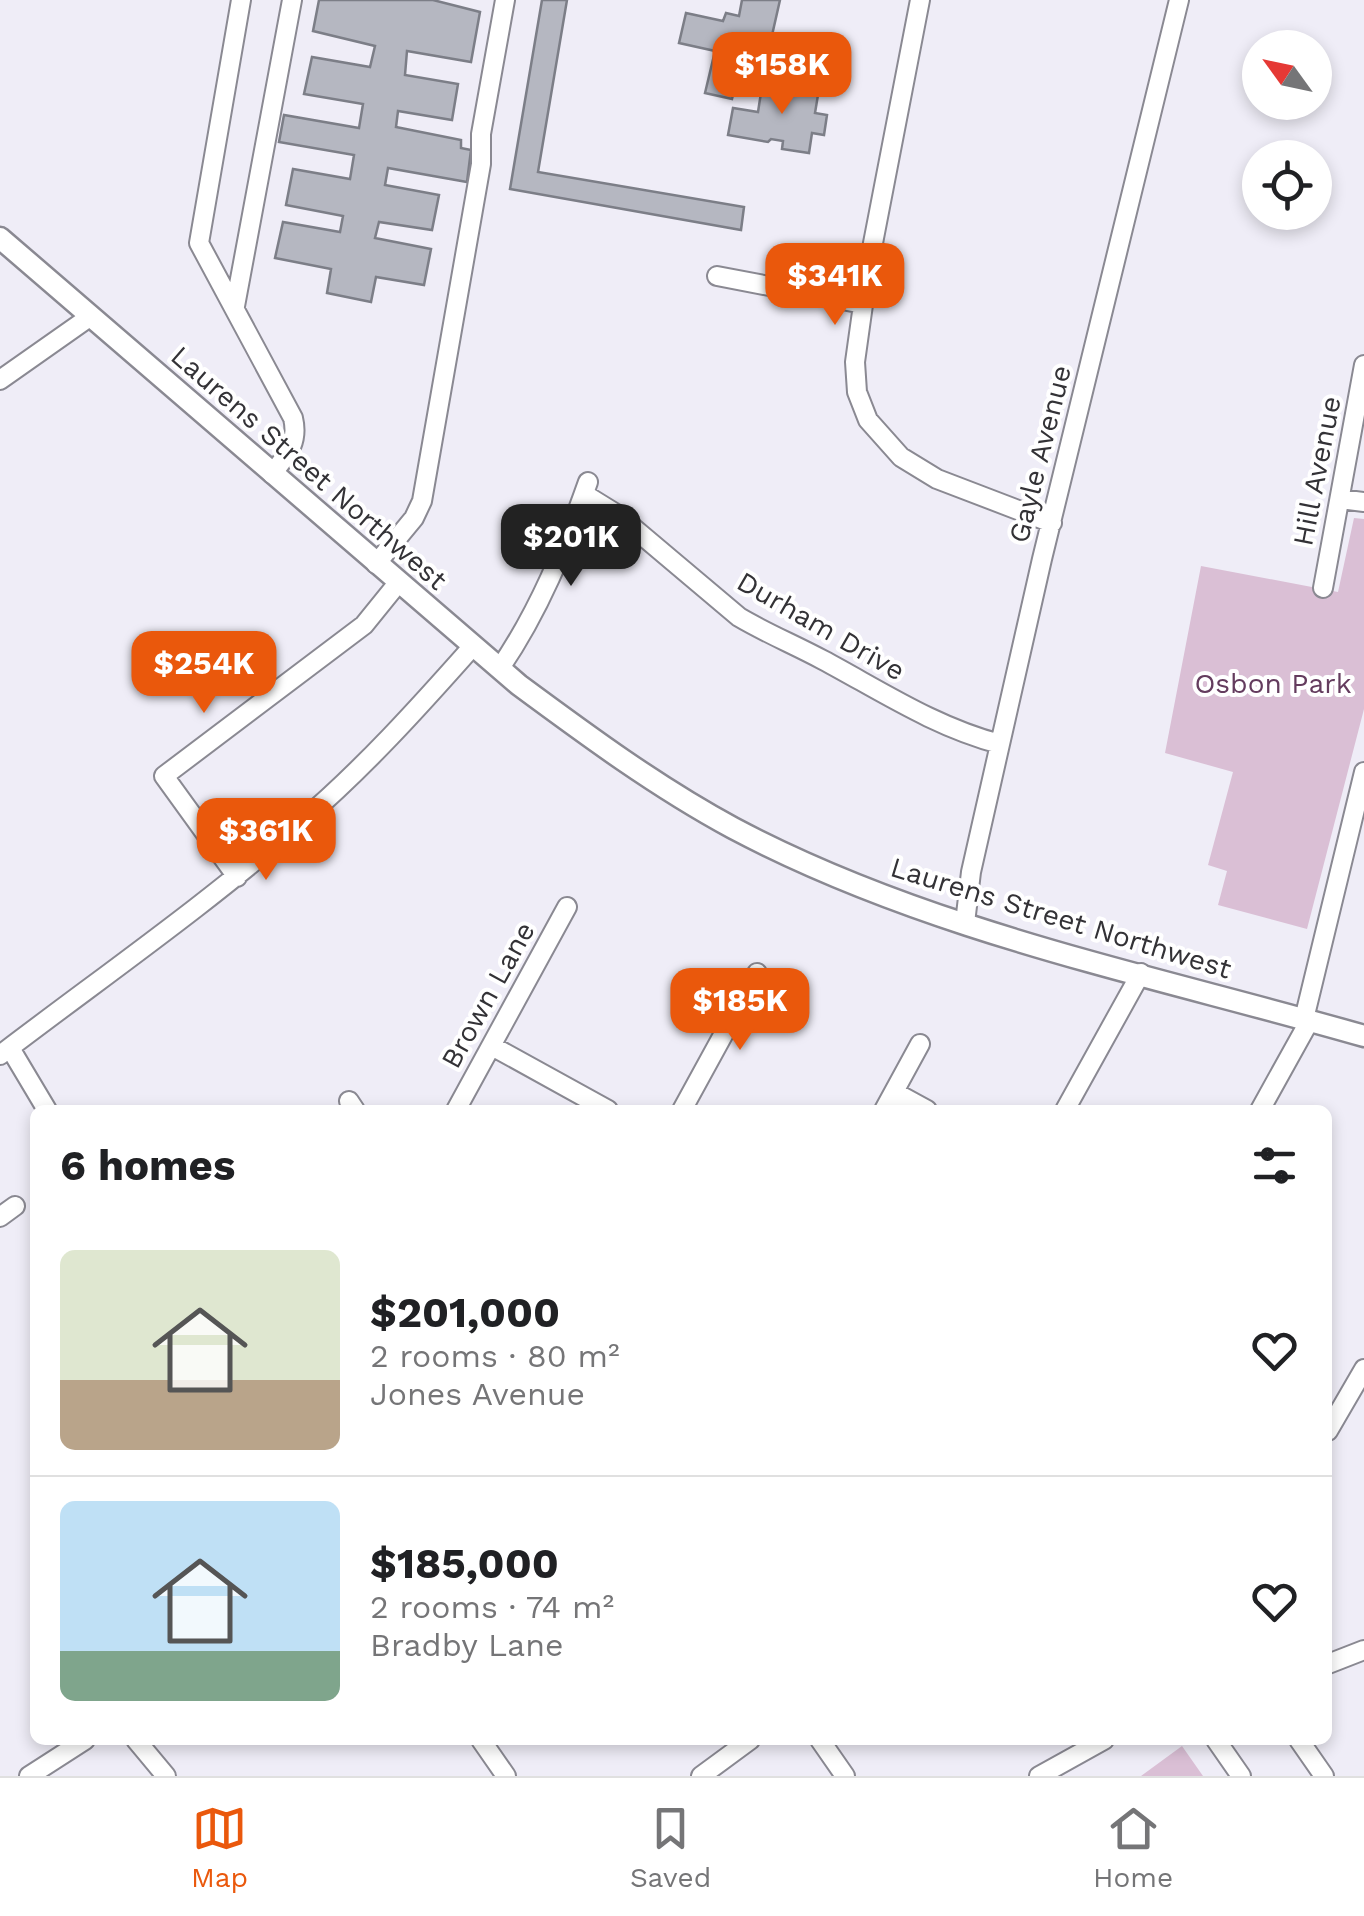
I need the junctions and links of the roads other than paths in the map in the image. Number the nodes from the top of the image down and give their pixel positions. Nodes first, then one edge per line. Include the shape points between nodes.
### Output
1 (241, 0) edge
2 (292, 0) edge
3 (506, 0) edge
4 (920, 0) edge
5 (1180, 0) edge
6 (0, 238) edge
7 (717, 276) dead end
8 (863, 304) junction
9 (235, 306) junction
10 (90, 316) junction
11 (1364, 365) edge
12 (0, 380) edge
13 (272, 474) junction
14 (1340, 498) junction
15 (1364, 502) edge
16 (1052, 523) junction
17 (376, 564) junction
18 (398, 583) junction
19 (1323, 588) dead end
20 (473, 646) junction
21 (500, 668) junction
22 (1000, 744) junction
23 (1364, 772) edge
24 (237, 877) junction
25 (568, 907) dead end
26 (965, 923) junction
27 (757, 973) dead end
28 (1140, 974) junction
29 (1307, 1020) junction
30 (1364, 1036) edge
31 (920, 1044) dead end
32 (492, 1046) junction
33 (5, 1052) edge
34 (894, 1092) junction
35 (43, 1105) edge
36 (459, 1105) edge
37 (599, 1105) edge
38 (685, 1105) edge
39 (887, 1105) edge
40 (918, 1105) edge
41 (1067, 1105) edge
42 (1263, 1105) edge
43 (1364, 1370) edge
44 (1332, 1424) edge
45 (1364, 1650) edge
46 (1332, 1662) edge
47 (77, 1745) edge
48 (140, 1745) edge
49 (484, 1745) edge
50 (743, 1745) edge
51 (823, 1745) edge
52 (1095, 1745) edge
53 (1219, 1745) edge
54 (1302, 1745) edge
55 (30, 1776) edge
56 (166, 1776) edge
57 (506, 1776) edge
58 (702, 1776) edge
59 (845, 1776) edge
60 (1039, 1776) edge
61 (1241, 1776) edge
62 (1324, 1776) edge

1 - 9 street via 199,243
2 - 9 street
3 - 17 street via 422,501
4 - 8 street
5 - 16 street, Gayle Avenue
6 - 10 main road, Laurens Street Northwest
7 - 8 street
8 - 16 street via 855,377 877,432 936,478
9 - 13 street via 296,432
10 - 12 street
10 - 13 main road, Laurens Street Northwest
11 - 14 street, Hill Avenue
13 - 17 main road, Laurens Street Northwest
14 - 15 street
14 - 19 street, Hill Avenue
16 - 22 street, Gayle Avenue
17 - 18 main road, Laurens Street Northwest
18 - 20 main road, Laurens Street Northwest
18 - 24 street via 364,625 164,776
20 - 21 main road, Laurens Street Northwest
20 - 24 street via 366,760
21 - 22 street, Durham Drive via 564,549 586,488 750,623 940,724
21 - 26 main road, Laurens Street Northwest via 596,742 733,828
22 - 26 street, Gayle Avenue
23 - 29 street
24 - 33 street
25 - 32 street, Brown Lane
26 - 28 main road, Laurens Street Northwest
27 - 38 street
28 - 29 main road, Laurens Street Northwest
28 - 41 street
29 - 30 main road, Laurens Street Northwest
29 - 42 street
31 - 34 street
32 - 36 street, Brown Lane
32 - 37 street
33 - 35 street
34 - 39 street
34 - 40 street
43 - 44 street
45 - 46 street
47 - 55 street
48 - 56 street
49 - 57 street
50 - 58 street
51 - 59 street
52 - 60 street
53 - 61 street
54 - 62 street

